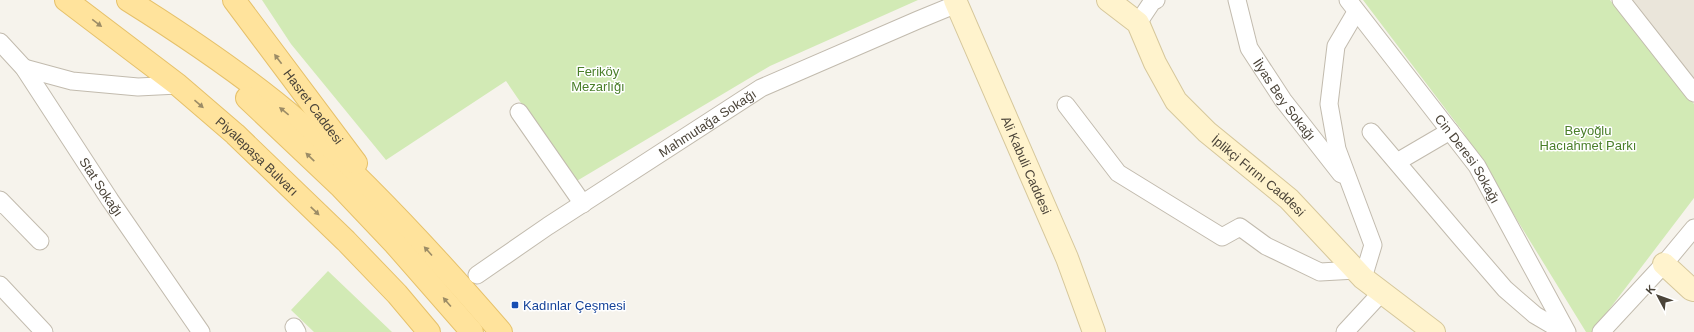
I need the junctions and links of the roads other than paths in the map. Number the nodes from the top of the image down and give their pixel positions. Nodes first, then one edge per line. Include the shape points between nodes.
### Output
1 (66, 0) edge
2 (124, 0) edge
3 (128, 0) edge
4 (234, 0) edge
5 (1108, 0) edge
6 (1156, 0) edge
7 (1237, 0) edge
8 (1621, 0) edge
9 (956, 2) edge
10 (1352, 6) edge
11 (1138, 23) junction
12 (0, 42) edge
13 (24, 68) junction
14 (178, 86) junction
15 (1694, 93) edge
16 (1066, 105) dead end
17 (519, 112) dead end
18 (1450, 131) junction
19 (1371, 132) dead end
20 (1397, 162) junction
21 (1352, 189) junction
22 (0, 200) edge
23 (583, 204) junction
24 (394, 213) junction
25 (1694, 228) edge
26 (40, 241) dead end
27 (1664, 264) junction
28 (1359, 274) junction
29 (477, 275) dead end
30 (0, 285) edge
31 (1382, 292) junction
32 (1693, 294) edge
33 (405, 302) junction
34 (44, 332) edge
35 (201, 332) edge
36 (414, 332) edge
37 (429, 332) edge
38 (472, 332) edge
39 (501, 332) edge
40 (1094, 332) edge
41 (1345, 332) edge
42 (1434, 332) edge
43 (1564, 332) edge
44 (1567, 332) edge
45 (1601, 332) edge

1 -> 14 main road, Piyalepaşa Bulvarı
38 -> 2 main road via 340,186 250,101
24 -> 3 main road via 299,123 182,34
24 -> 4 main road, Hasret Caddesi
5 - 11 street, İplikçi Fırını Caddesi
6 - 11 street
7 - 21 street, İlyas Bey Sokağı via 1249,48 1283,100
8 - 15 street
9 - 23 street, Mahmutağa Sokağı via 761,88
9 - 40 street, Ali Kabuli Caddesi via 1067,258
10 - 18 street, Cin Deresi Sokağı
10 - 21 street via 1336,46 1329,104 1337,149
11 - 28 street, İplikçi Fırını Caddesi via 1155,63 1176,101 1207,132 1289,199
12 - 13 street, Stat Sokağı
13 - 14 street via 72,81 138,87
13 - 35 street, Stat Sokağı via 110,200
14 -> 33 main road, Piyalepaşa Bulvarı via 235,134
16 - 28 street via 1118,173 1222,237 1240,227 1266,246 1320,272
17 - 23 street
18 - 20 street
18 - 44 street, Cin Deresi Sokağı via 1477,166
19 - 20 street
20 - 43 street via 1506,289 1535,315
21 - 28 street via 1373,244
22 - 26 street
23 - 29 street, Mahmutağa Sokağı
39 -> 24 main road
25 - 27 street
27 - 32 street
27 - 45 street
28 - 31 street, İplikçi Fırını Caddesi
30 - 34 street
31 - 41 street
31 - 42 street, İplikçi Fırını Caddesi
33 - 36 main road
33 - 37 main road, Piyalepaşa Bulvarı

